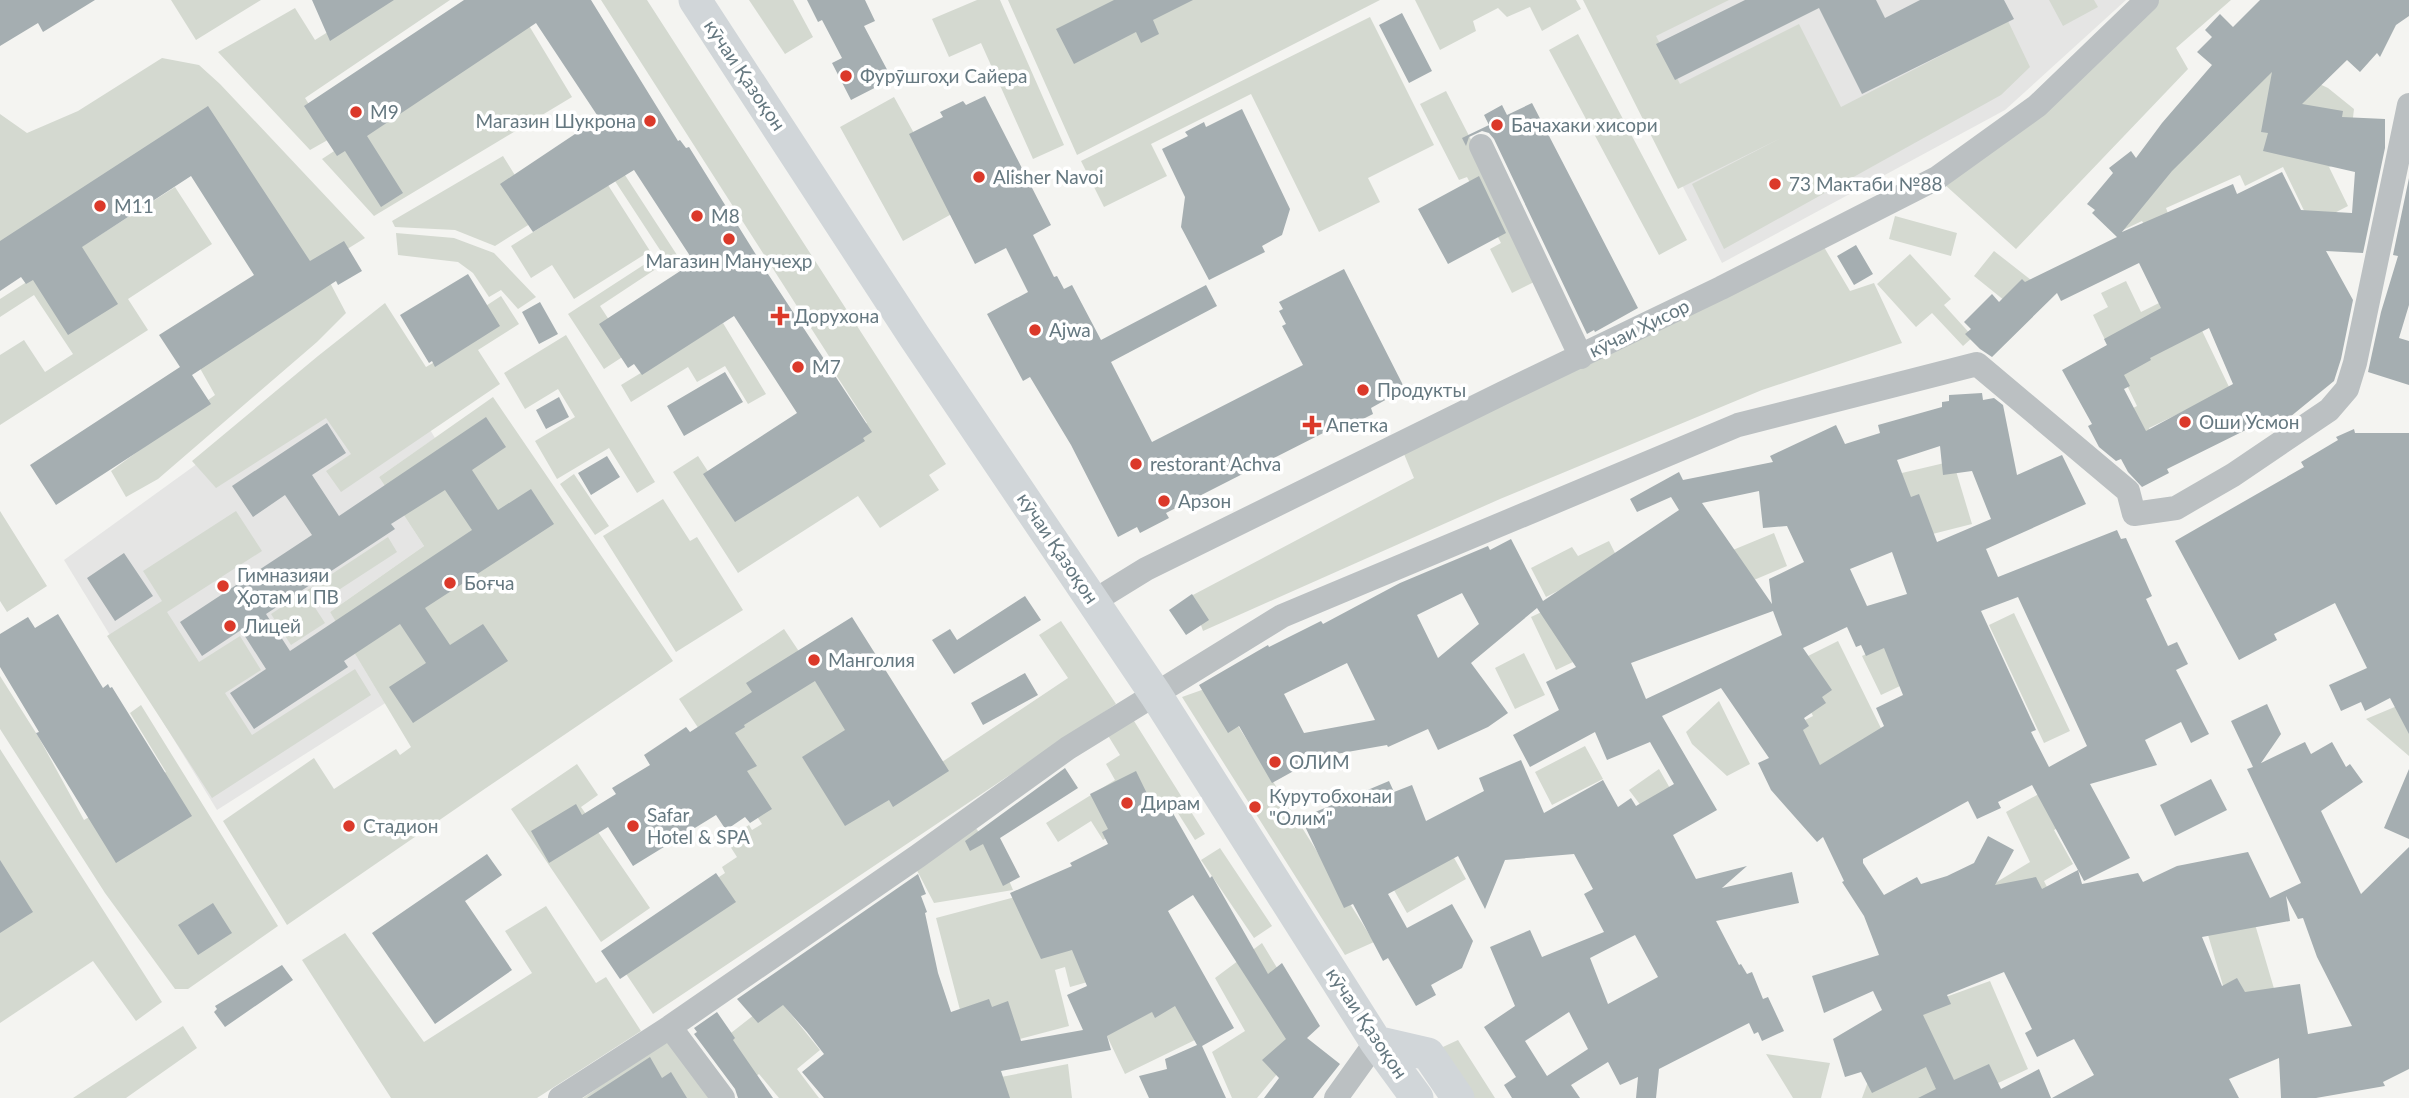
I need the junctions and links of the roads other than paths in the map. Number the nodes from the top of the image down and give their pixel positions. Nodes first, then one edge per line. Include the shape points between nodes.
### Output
1 (695, 0) edge
2 (2147, 0) edge
3 (2409, 105) edge
4 (1481, 146) dead end
5 (1581, 357) junction
6 (1094, 601) junction
7 (1156, 695) junction
8 (670, 1027) junction
9 (1376, 1042) junction
10 (560, 1098) edge
11 (723, 1098) edge
12 (1336, 1098) edge
13 (1397, 1098) edge
14 (1417, 1098) edge
15 (1458, 1098) edge

1 - 6 street, кӯчаи Қазоқон
2 - 5 street, кӯчаи Ҳисор via 2036,106 1937,178
3 - 7 street via 2347,389 2329,410 2176,508 2134,514 2128,491 1977,364 1738,425 1282,616
4 - 5 street
5 - 6 street, кӯчаи Ҳисор via 1146,569
6 - 7 street, кӯчаи Қазоқон
7 - 8 street via 1068,748
7 - 9 street, кӯчаи Қазоқон
8 - 10 street
8 - 11 street
9 - 12 street
9 - 13 street
9 - 14 street, кӯчаи Қазоқон
9 - 15 street via 1428,1054

